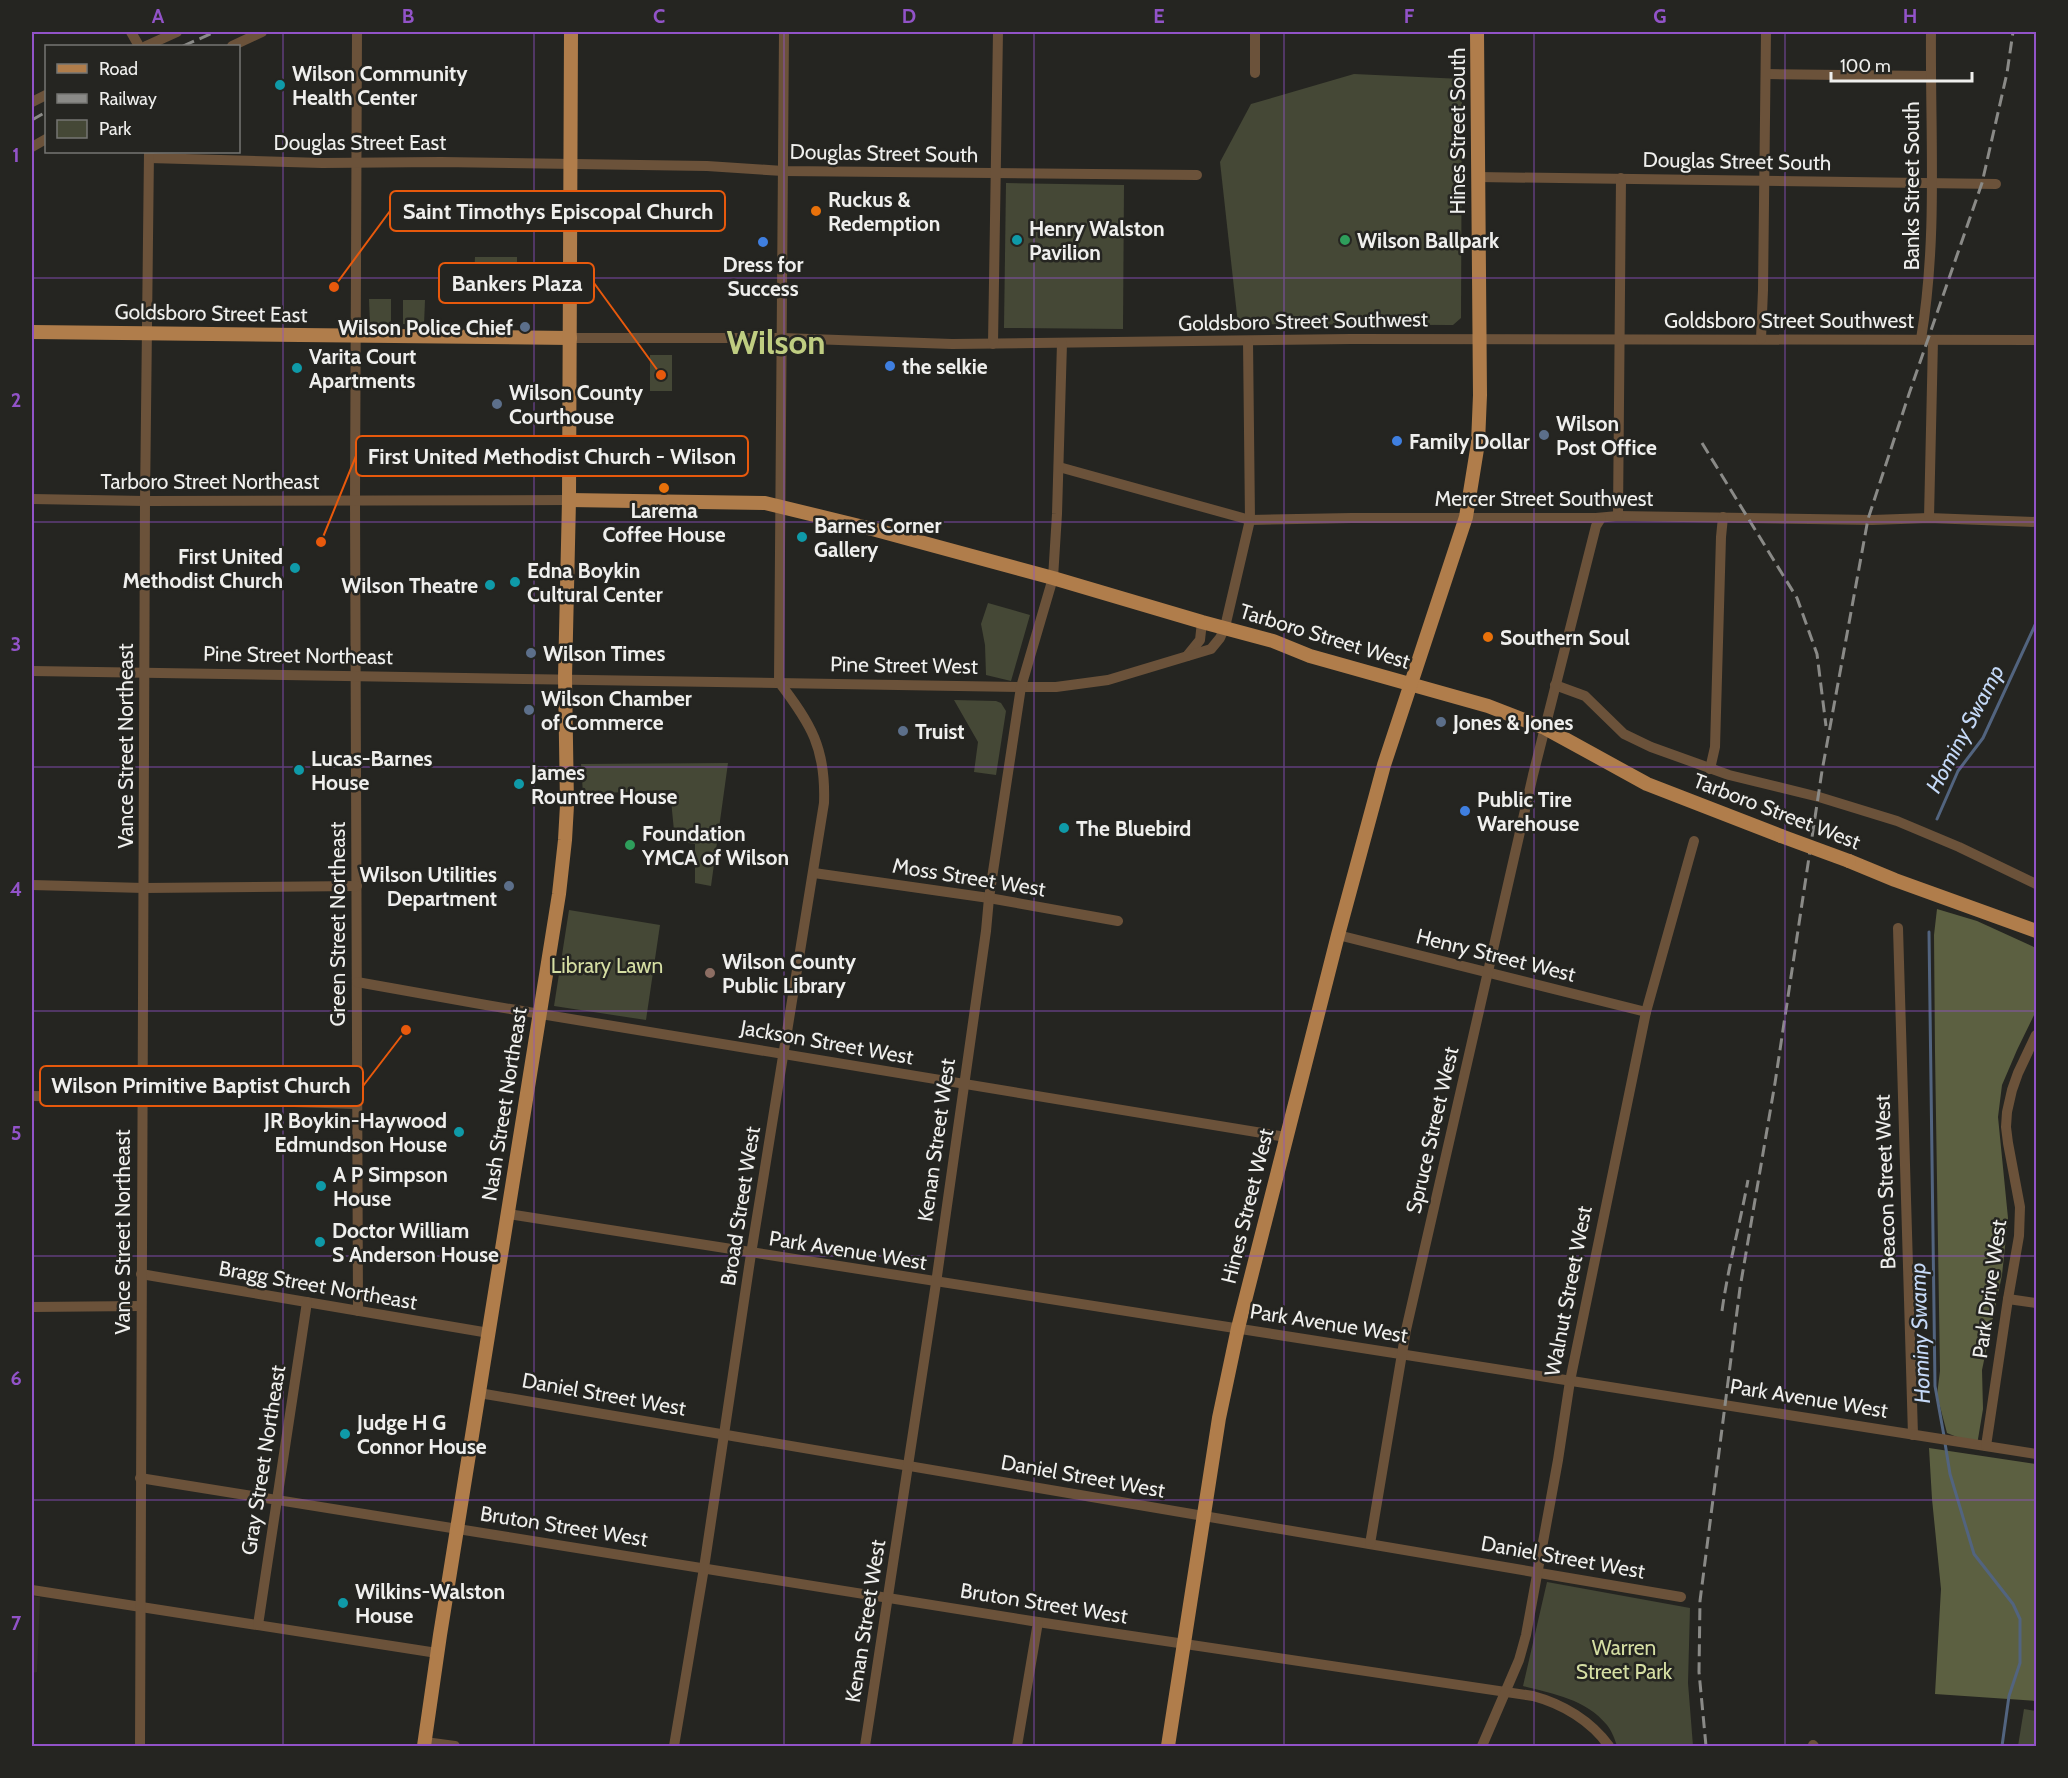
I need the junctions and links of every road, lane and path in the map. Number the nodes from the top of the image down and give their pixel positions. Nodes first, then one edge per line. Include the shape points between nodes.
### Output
1 (177, 32) edge
2 (262, 32) edge
3 (357, 32) edge
4 (571, 32) edge
5 (784, 32) edge
6 (998, 32) edge
7 (1255, 32) edge
8 (1477, 32) edge
9 (1766, 32) edge
10 (1932, 32) edge
11 (148, 45) edge
12 (234, 45) edge
13 (1254, 73) dead end
14 (1766, 74) junction
15 (1931, 76) junction
16 (149, 155) edge
17 (356, 162) junction
18 (570, 165) junction
19 (783, 171) junction
20 (997, 174) junction
21 (1197, 175) dead end
22 (1478, 177) junction
23 (1621, 178) junction
24 (1763, 180) junction
25 (1931, 183) junction
26 (1996, 183) dead end
27 (32, 332) edge
28 (146, 333) junction
29 (356, 336) junction
30 (570, 338) junction
31 (782, 338) junction
32 (1481, 339) junction
33 (1619, 339) junction
34 (1761, 339) junction
35 (1927, 340) junction
36 (2037, 340) edge
37 (1248, 341) junction
38 (1062, 343) junction
39 (993, 344) junction
40 (1059, 466) junction
41 (32, 499) edge
42 (569, 500) junction
43 (145, 501) junction
44 (355, 501) junction
45 (779, 507) junction
46 (1618, 516) junction
47 (1466, 517) junction
48 (1601, 518) junction
49 (1723, 518) junction
50 (1929, 519) junction
51 (1250, 520) junction
52 (2037, 522) edge
53 (1053, 578) junction
54 (1202, 622) junction
55 (1225, 627) junction
56 (1187, 656) junction
57 (32, 671) edge
58 (144, 672) junction
59 (356, 675) junction
60 (565, 678) junction
61 (779, 682) junction
62 (1410, 684) junction
63 (1555, 685) junction
64 (1021, 687) junction
65 (1545, 728) junction
66 (1710, 769) junction
67 (1694, 841) dead end
68 (814, 873) junction
69 (32, 885) edge
70 (2037, 885) edge
71 (357, 886) junction
72 (144, 888) junction
73 (988, 898) junction
74 (1118, 921) dead end
75 (1898, 928) dead end
76 (2037, 931) edge
77 (1338, 935) junction
78 (1488, 973) junction
79 (357, 982) junction
80 (1646, 1012) junction
81 (540, 1013) junction
82 (2037, 1035) edge
83 (2033, 1051) edge
84 (784, 1054) junction
85 (963, 1084) junction
86 (32, 1096) edge
87 (142, 1098) junction
88 (357, 1104) junction
89 (1286, 1137) junction
90 (508, 1214) junction
91 (751, 1254) junction
92 (141, 1274) junction
93 (936, 1283) junction
94 (2008, 1299) junction
95 (307, 1302) junction
96 (2037, 1303) edge
97 (141, 1306) junction
98 (32, 1307) edge
99 (358, 1311) junction
100 (1238, 1328) junction
101 (489, 1334) junction
102 (1403, 1354) junction
103 (1570, 1380) junction
104 (479, 1393) junction
105 (724, 1434) junction
106 (1913, 1435) junction
107 (1986, 1446) junction
108 (2037, 1454) edge
109 (908, 1466) junction
110 (140, 1478) junction
111 (277, 1500) junction
112 (1204, 1517) junction
113 (458, 1528) junction
114 (1370, 1544) junction
115 (704, 1568) junction
116 (1537, 1572) junction
117 (32, 1590) edge
118 (888, 1598) junction
119 (1681, 1598) dead end
120 (140, 1607) junction
121 (1038, 1622) junction
122 (258, 1624) junction
123 (1184, 1645) junction
124 (437, 1653) junction
125 (1505, 1693) junction
126 (424, 1744) edge
127 (140, 1746) edge
128 (455, 1746) edge
129 (674, 1746) edge
130 (865, 1746) edge
131 (1017, 1746) edge
132 (1168, 1746) edge
133 (1482, 1746) edge
134 (1609, 1746) edge

1 - 11 street
2 - 12 street
3 - 17 street, Green Street Northeast
4 - 18 main road, Nash Street Northeast
5 - 19 street
6 - 20 street
7 - 13 street
8 - 22 main road, Hines Street South
9 - 14 street
10 - 15 street, Banks Street South
14 - 15 street
14 - 24 street
15 - 25 street, Banks Street South
16 - 17 street, Douglas Street East via 265,162
16 - 28 street, Vance Street Northeast
17 - 18 street, Douglas Street East
17 - 29 street, Green Street Northeast
18 - 19 street, Douglas Street South
18 - 30 main road, Nash Street Northeast
19 - 20 street, Douglas Street South
19 - 31 street
20 - 21 street, Douglas Street South
20 - 39 street
22 - 23 street, Douglas Street South
22 - 32 main road, Hines Street South
23 - 24 street, Douglas Street South
23 - 33 street
24 - 25 street, Douglas Street South
24 - 34 street
25 - 26 street, Douglas Street South
25 - 35 street, Banks Street South
27 - 28 main road, Goldsboro Street East
28 - 29 main road, Goldsboro Street East
28 - 43 street, Vance Street Northeast
29 - 30 main road, Goldsboro Street East
29 - 44 street, Green Street Northeast
30 - 31 street, Goldsboro Street Southwest
30 - 42 main road, Nash Street Northeast
31 - 39 street, Goldsboro Street Southwest
31 - 45 street
32 - 33 street, Goldsboro Street Southwest
32 - 37 street, Goldsboro Street Southwest
32 - 47 main road, Hines Street South via 1478,442
33 - 34 street, Goldsboro Street Southwest
33 - 46 street
34 - 35 street, Goldsboro Street Southwest
35 - 36 street, Goldsboro Street Southwest
35 - 50 street, Banks Street South
37 - 38 street, Goldsboro Street Southwest
37 - 51 street
38 - 39 street, Goldsboro Street Southwest
38 - 40 street, Kenan Street West
40 - 51 street, Mercer Street Southwest
40 - 53 street, Kenan Street West
41 - 43 street, Tarboro Street Northeast
42 - 44 street, Tarboro Street Northeast
42 - 45 main road, Tarboro Street West via 765,503
42 - 60 main road, Nash Street Northeast
43 - 44 street, Tarboro Street Northeast
43 - 58 street, Vance Street Northeast
44 - 59 street, Green Street Northeast
45 - 53 main road, Tarboro Street West
45 - 61 street
46 - 48 street, Mercer Street Southwest
46 - 49 street, Mercer Street Southwest
47 - 48 street, Mercer Street Southwest
47 - 51 street, Mercer Street Southwest
47 - 62 main road, Hines Street West
48 - 63 street, Spruce Street West
49 - 50 street, Mercer Street Southwest
49 - 66 street via 1715,747
50 - 52 street, Mercer Street Southwest
51 - 55 street
53 - 54 main road, Tarboro Street West
53 - 64 street, Kenan Street West
54 - 55 main road, Tarboro Street West
54 - 56 street via 1200,640
55 - 56 street, Pine Street West via 1211,649
55 - 62 main road, Tarboro Street West
56 - 64 street, Pine Street West via 1100,682
57 - 58 street, Pine Street Northeast
58 - 59 street, Pine Street Northeast
58 - 72 street, Vance Street Northeast
59 - 60 street, Pine Street Northeast
59 - 71 street, Green Street Northeast
60 - 61 street, Pine Street West
60 - 81 main road, Nash Street Northeast via 566,840
61 - 64 street, Pine Street West
61 - 68 street, Broad Street West via 811,726 819,747 824,803
62 - 65 main road, Tarboro Street West via 1488,706
62 - 77 main road, Hines Street West
63 - 65 street, Spruce Street West
63 - 66 street via 1585,696 1624,734
64 - 73 street, Kenan Street West
65 - 76 main road, Tarboro Street West, bridge via 1647,784
65 - 78 street, Spruce Street West
66 - 70 street via 1897,821
67 - 80 street, Walnut Street West
68 - 73 street, Moss Street West
68 - 84 street, Broad Street West
69 - 72 street
71 - 72 street
71 - 79 street, Green Street Northeast
72 - 87 street, Vance Street Northeast
73 - 74 street, Moss Street West
73 - 85 street, Kenan Street West
75 - 106 street, Beacon Street West
77 - 78 street, Henry Street West
77 - 89 main road, Hines Street West
78 - 80 street, Henry Street West
78 - 102 street, Spruce Street West
79 - 81 street, Jackson Street West
79 - 88 street, Green Street Northeast
80 - 103 street, Walnut Street West
81 - 84 street, Jackson Street West
81 - 90 main road, Nash Street Northeast
82 - 83 street, Park Drive West
83 - 94 street, Park Drive West via 2012,1090 2007,1112 2020,1216
84 - 85 street, Jackson Street West
84 - 91 street, Broad Street West
85 - 89 street, Jackson Street West
85 - 93 street, Kenan Street West
86 - 87 street
87 - 88 street
87 - 92 street, Vance Street Northeast
88 - 99 street, Green Street Northeast
89 - 100 main road, Hines Street West
90 - 91 street, Park Avenue West
90 - 101 main road, Nash Street Northeast
91 - 93 street, Park Avenue West
91 - 105 street, Broad Street West
92 - 95 street, Bragg Street Northeast
92 - 97 street, Vance Street Northeast
93 - 100 street, Park Avenue West
93 - 109 street, Kenan Street West
94 - 96 street
94 - 107 street, Park Drive West
95 - 99 street, Bragg Street Northeast
95 - 111 street, Gray Street Northeast
97 - 98 street
97 - 110 street, Vance Street Northeast
99 - 101 street, Bragg Street Northeast
100 - 102 street, Park Avenue West
100 - 112 main road, Hines Street West
101 - 104 main road, Nash Street Northeast
102 - 103 street, Park Avenue West
102 - 114 street, Spruce Street West
103 - 106 street, Park Avenue West
103 - 116 street, Walnut Street West
104 - 105 street, Daniel Street West
104 - 113 main road, Nash Street Northeast
105 - 109 street, Daniel Street West
105 - 115 street, Broad Street West
106 - 107 street, Park Avenue West
107 - 108 street, Park Avenue West
109 - 112 street, Daniel Street West
109 - 118 street, Kenan Street West
110 - 111 street, Bruton Street West
110 - 120 street, Vance Street Northeast
111 - 113 street, Bruton Street West
111 - 122 street, Gray Street Northeast
112 - 114 street, Daniel Street West
112 - 123 main road, Hines Street West
113 - 115 street, Bruton Street West
113 - 124 main road, Nash Street Northeast
114 - 116 street, Daniel Street West
115 - 118 street, Bruton Street West
115 - 129 street, Broad Street West
116 - 119 street, Daniel Street West
116 - 125 street, Walnut Street West via 1526,1635
117 - 120 street
118 - 121 street, Bruton Street West
118 - 130 street, Kenan Street West
120 - 122 street
120 - 127 street, Vance Street Northeast
121 - 123 street, Bruton Street West
121 - 131 street
122 - 124 street
123 - 125 street, Bruton Street West
123 - 132 main road, Hines Street West
124 - 126 main road, Nash Street Northeast
125 - 133 street, Walnut Street West
125 - 134 street, Bruton Street West via 1541,1698 1565,1708
126 - 128 street

